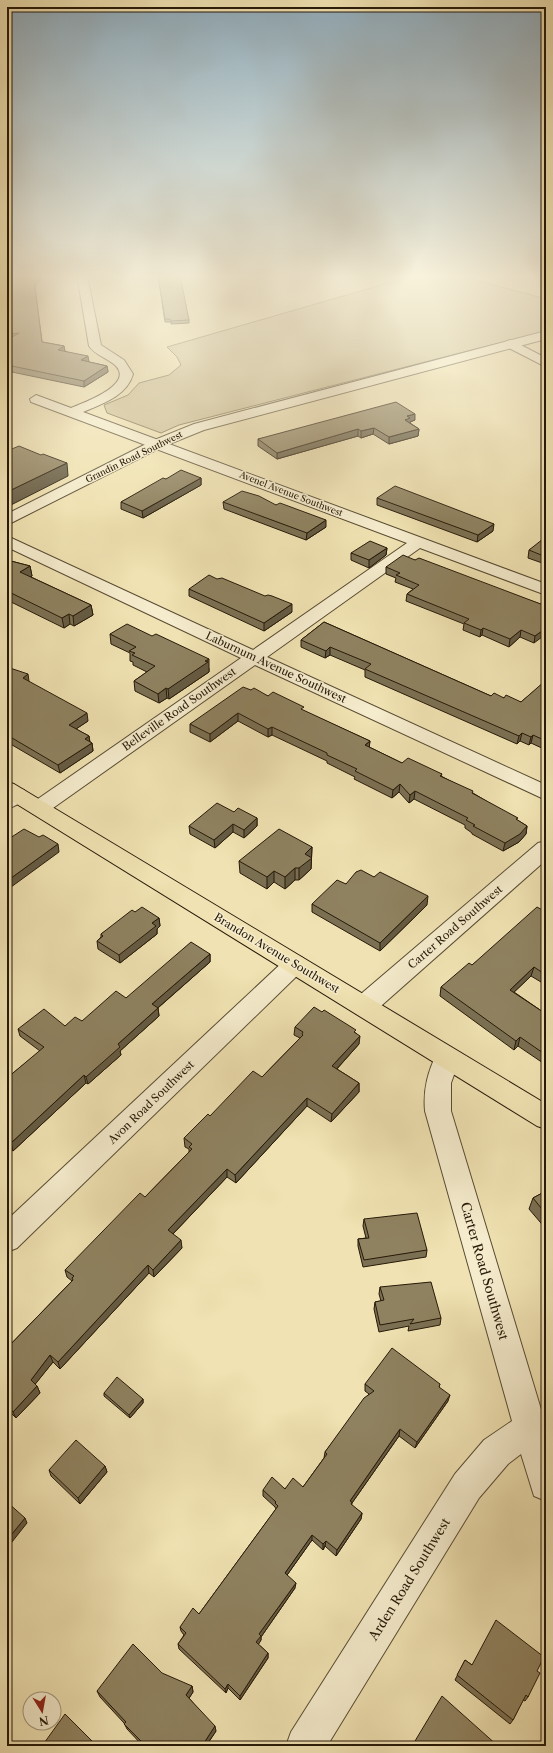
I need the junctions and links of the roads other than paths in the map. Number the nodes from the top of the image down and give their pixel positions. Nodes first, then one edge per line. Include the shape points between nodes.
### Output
1 (109, 357) edge
2 (463, 357) edge
3 (535, 357) edge
4 (546, 363) edge
5 (36, 399) dead end
6 (72, 412) junction
7 (157, 444) junction
8 (7, 520) edge
9 (7, 541) edge
10 (419, 542) junction
11 (546, 590) edge
12 (254, 656) junction
13 (546, 793) edge
14 (10, 796) edge
15 (39, 808) junction
16 (546, 848) edge
17 (295, 964) junction
18 (364, 1006) junction
19 (447, 1058) junction
20 (546, 1118) edge
21 (7, 1239) edge
22 (530, 1427) junction
23 (546, 1484) edge
24 (305, 1746) edge

1 - 6 street via 127,373 123,385 117,391
2 - 7 street, Grandin Road Southwest via 199,427
3 - 4 street
5 - 6 street, Avenel Avenue Southwest
6 - 7 street, Avenel Avenue Southwest
7 - 8 street, Grandin Road Southwest
7 - 10 street, Avenel Avenue Southwest
9 - 12 street, Laburnum Avenue Southwest
10 - 11 street, Avenel Avenue Southwest
10 - 12 street, Belleville Road Southwest
12 - 13 street, Laburnum Avenue Southwest
12 - 15 street, Belleville Road Southwest
14 - 15 main road, Brandon Avenue Southwest
15 - 17 main road, Brandon Avenue Southwest
16 - 18 street, Carter Road Southwest
17 - 18 main road, Brandon Avenue Southwest
17 - 21 street, Avon Road Southwest
18 - 19 main road, Brandon Avenue Southwest
19 - 20 main road, Brandon Avenue Southwest
19 - 22 street, Carter Road Southwest via 439,1075 436,1090 438,1111
22 - 23 street, Carter Road Southwest
22 - 24 street, Arden Road Southwest via 496,1452 467,1486

